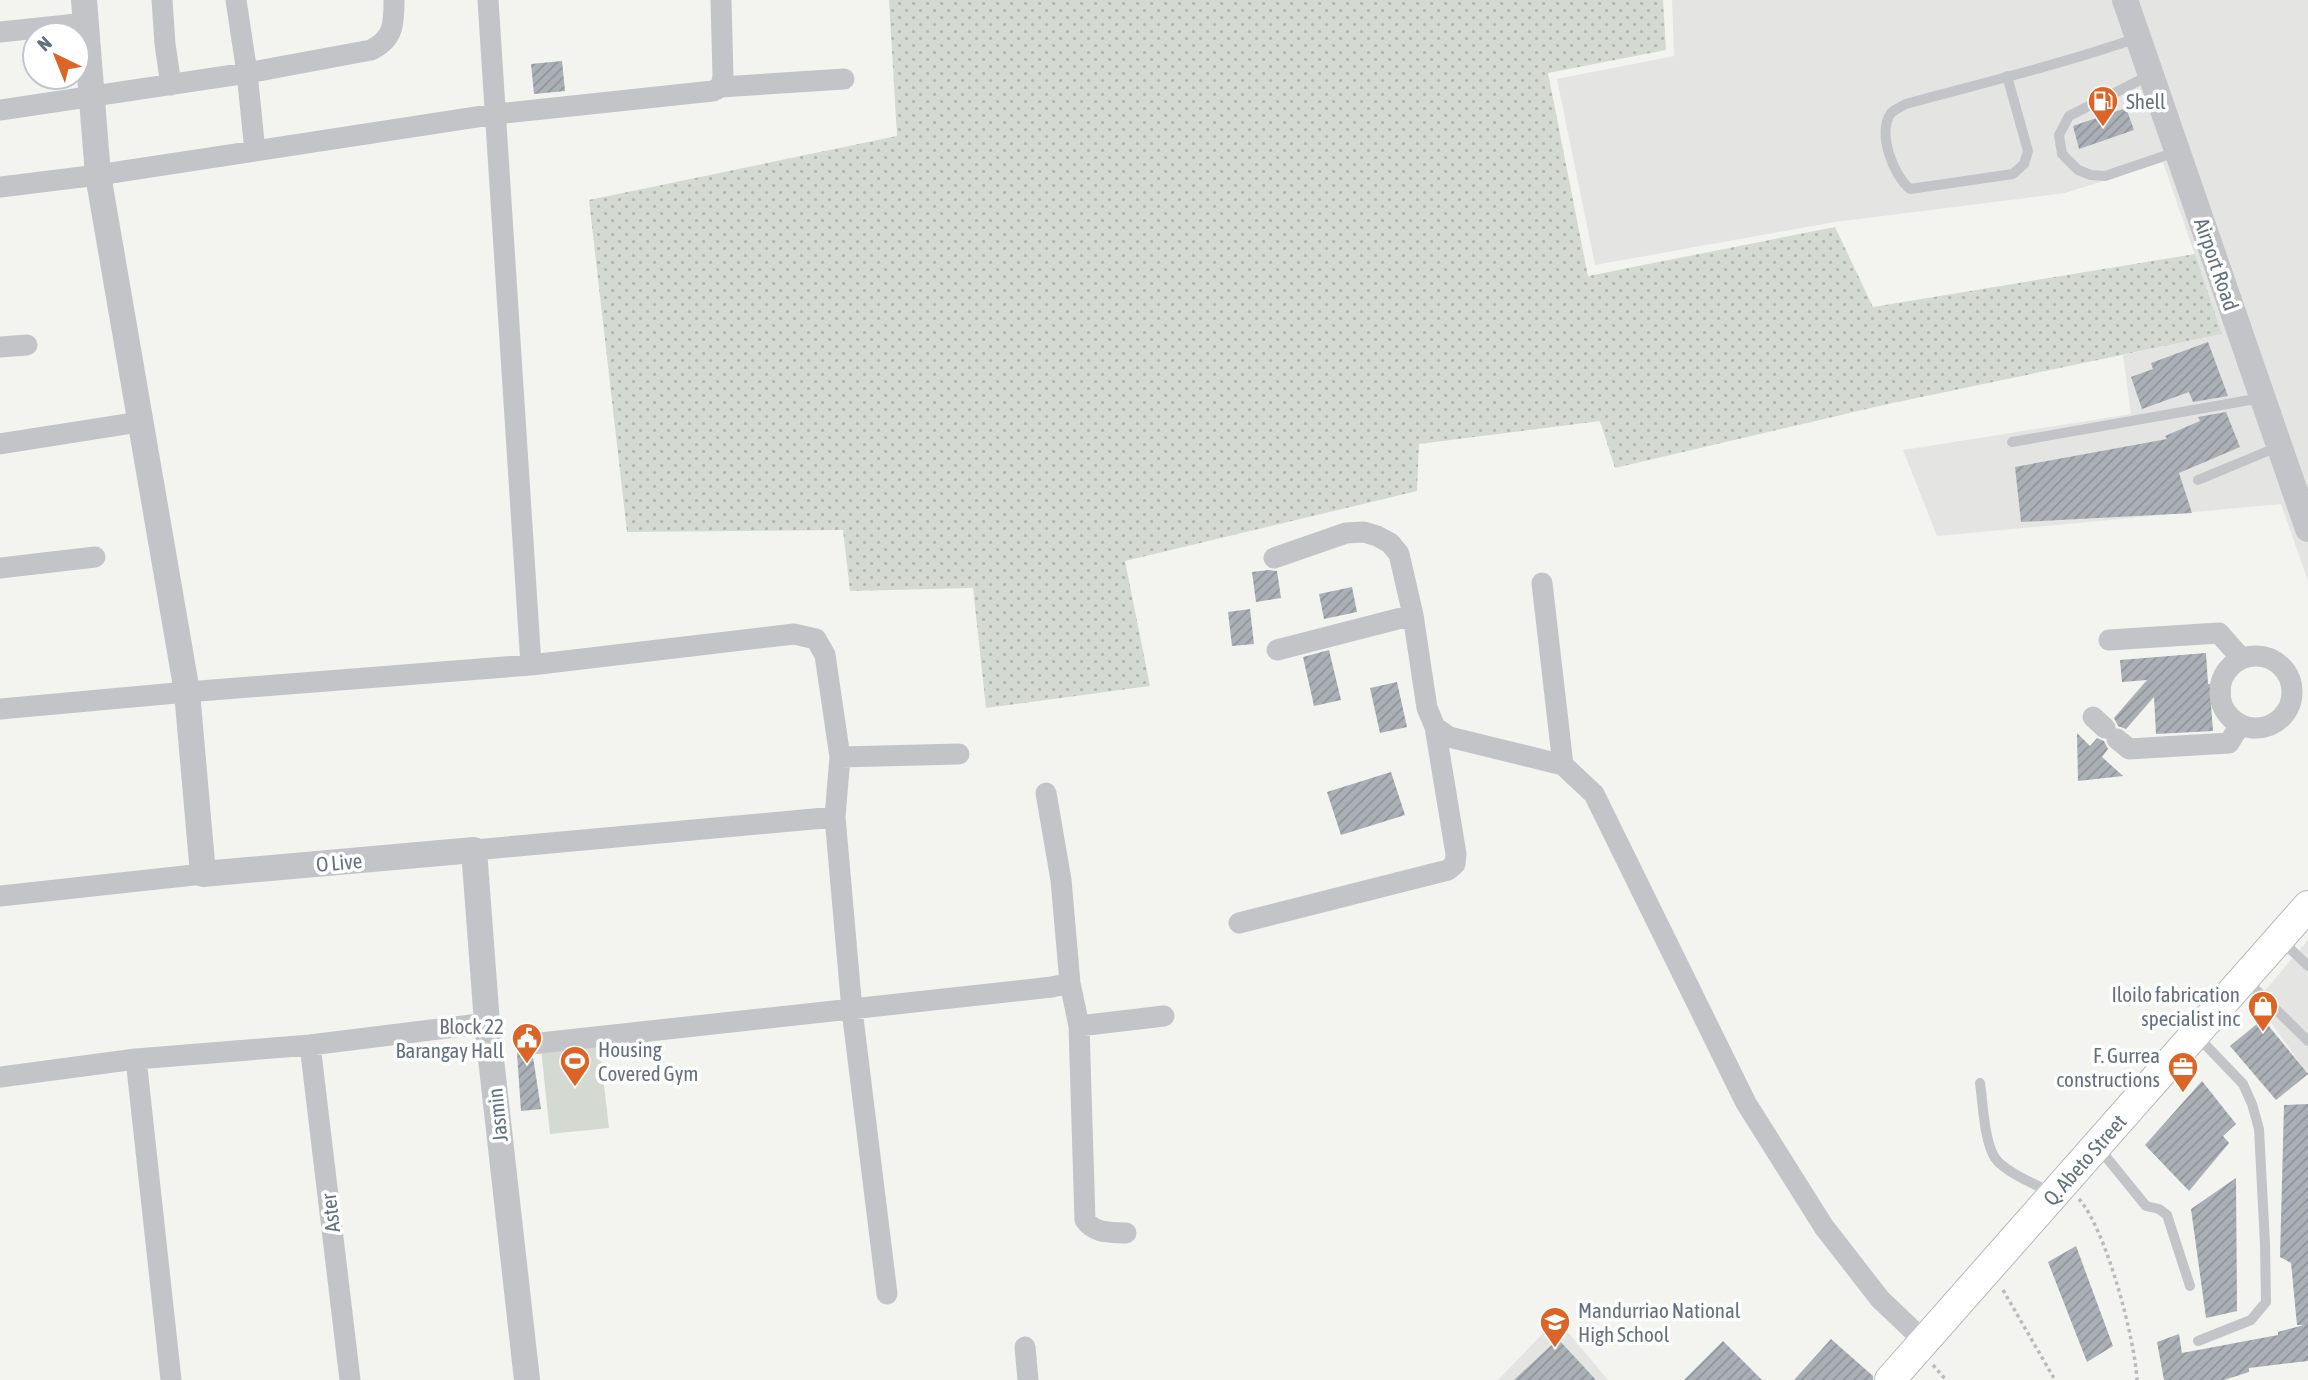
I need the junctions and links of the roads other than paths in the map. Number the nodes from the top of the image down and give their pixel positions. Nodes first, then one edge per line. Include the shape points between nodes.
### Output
1 (162, 0) edge
2 (394, 0) edge
3 (488, 0) edge
4 (721, 0) edge
5 (2125, 0) edge
6 (241, 1) edge
7 (85, 12) edge
8 (0, 32) edge
9 (2138, 38) junction
10 (247, 74) junction
11 (2151, 74) junction
12 (2007, 76) junction
13 (844, 79) dead end
14 (171, 85) junction
15 (721, 87) junction
16 (91, 97) junction
17 (0, 110) edge
18 (496, 114) junction
19 (255, 151) junction
20 (2179, 151) junction
21 (98, 175) junction
22 (0, 187) edge
23 (27, 345) dead end
24 (0, 347) edge
25 (2263, 397) junction
26 (139, 422) junction
27 (2012, 442) dead end
28 (0, 444) edge
29 (2280, 446) junction
30 (2197, 480) dead end
31 (2308, 529) edge
32 (96, 557) dead end
33 (1274, 558) dead end
34 (0, 568) edge
35 (1542, 583) dead end
36 (1413, 615) junction
37 (2109, 640) dead end
38 (1277, 650) dead end
39 (2241, 658) junction
40 (531, 664) junction
41 (2300, 688) edge
42 (187, 692) junction
43 (0, 709) edge
44 (2241, 725) junction
45 (1435, 727) junction
46 (2105, 728) dead end
47 (959, 754) dead end
48 (840, 757) junction
49 (1563, 765) junction
50 (1046, 793) dead end
51 (835, 817) junction
52 (474, 850) junction
53 (203, 874) junction
54 (0, 896) edge
55 (1240, 923) dead end
56 (2297, 923) edge
57 (2308, 966) edge
58 (2244, 978) junction
59 (1070, 982) junction
60 (852, 1010) junction
61 (1164, 1016) dead end
62 (487, 1023) junction
63 (1079, 1026) junction
64 (2195, 1034) junction
65 (2308, 1041) edge
66 (531, 1044) dead end
67 (310, 1045) junction
68 (136, 1059) junction
69 (0, 1077) edge
70 (1980, 1083) dead end
71 (2096, 1145) junction
72 (2059, 1188) junction
73 (1126, 1233) dead end
74 (2190, 1286) dead end
75 (887, 1294) dead end
76 (2198, 1341) dead end
77 (1924, 1342) junction
78 (1025, 1347) dead end
79 (171, 1380) edge
80 (350, 1380) edge
81 (527, 1380) edge
82 (1028, 1380) edge
83 (1890, 1380) edge

1 - 14 street
2 - 10 street via 392,32 381,46
3 - 18 street
4 - 15 street
5 - 9 street, Airport Road
6 - 10 street
7 - 8 street
7 - 16 street
9 - 11 street, Airport Road
9 - 12 lane
10 - 14 street
10 - 19 street
11 - 20 street, Airport Road
11 - 20 lane via 2069,116 2059,135 2062,154 2078,170 2105,176
12 - 12 lane via 2028,151 2024,164 2013,174 1910,189 1900,180 1890,161 1886,123 1892,111
13 - 15 street
14 - 16 street
15 - 18 street via 713,92
16 - 17 street
16 - 21 street
18 - 19 street
18 - 40 street
19 - 21 street
20 - 25 street, Airport Road
21 - 22 street
21 - 26 street
23 - 24 street
25 - 27 lane
25 - 29 street, Airport Road
26 - 28 street
26 - 42 street
29 - 30 lane
29 - 31 street, Airport Road
32 - 34 street
33 - 36 street via 1346,533 1377,536 1399,554
35 - 49 street
36 - 38 street
36 - 45 street via 1427,708
37 - 39 street via 2219,633
39 - 41 street via 2265,656 2276,661
39 - 44 street via 2223,675 2220,686 2223,709
40 - 42 street
40 - 48 street via 794,634 816,639 825,655
41 - 44 street via 2275,723 2252,729
42 - 43 street
42 - 53 street
44 - 46 street via 2229,743 2129,749
45 - 49 street via 1449,737
45 - 55 street via 1455,864 1448,870
47 - 48 street
48 - 51 street
49 - 77 street via 1594,794 1753,1114 1824,1227 1880,1299
50 - 59 street via 1061,880
51 - 52 street
51 - 60 street
52 - 53 street, O Live
52 - 62 street, Jasmin
53 - 54 street
56 - 57 lane
56 - 58 main road, Q. Abeto Street
58 - 64 main road, Q. Abeto Street
58 - 65 lane
59 - 60 street
59 - 63 street
60 - 66 street
60 - 75 street
61 - 63 street
62 - 67 street
62 - 81 street, Jasmin
63 - 73 street via 1085,1220 1099,1231
64 - 71 main road, Q. Abeto Street
64 - 76 lane via 2243,1084 2252,1104 2259,1129 2266,1256 2266,1302 2259,1311 2251,1320
67 - 68 street
67 - 80 street, Aster
68 - 69 street
68 - 79 street
70 - 72 lane via 1996,1160 2021,1177
71 - 72 main road, Q. Abeto Street
71 - 74 lane via 2146,1206 2167,1215
72 - 77 main road, Q. Abeto Street
77 - 83 main road, Q. Abeto Street
78 - 82 street

